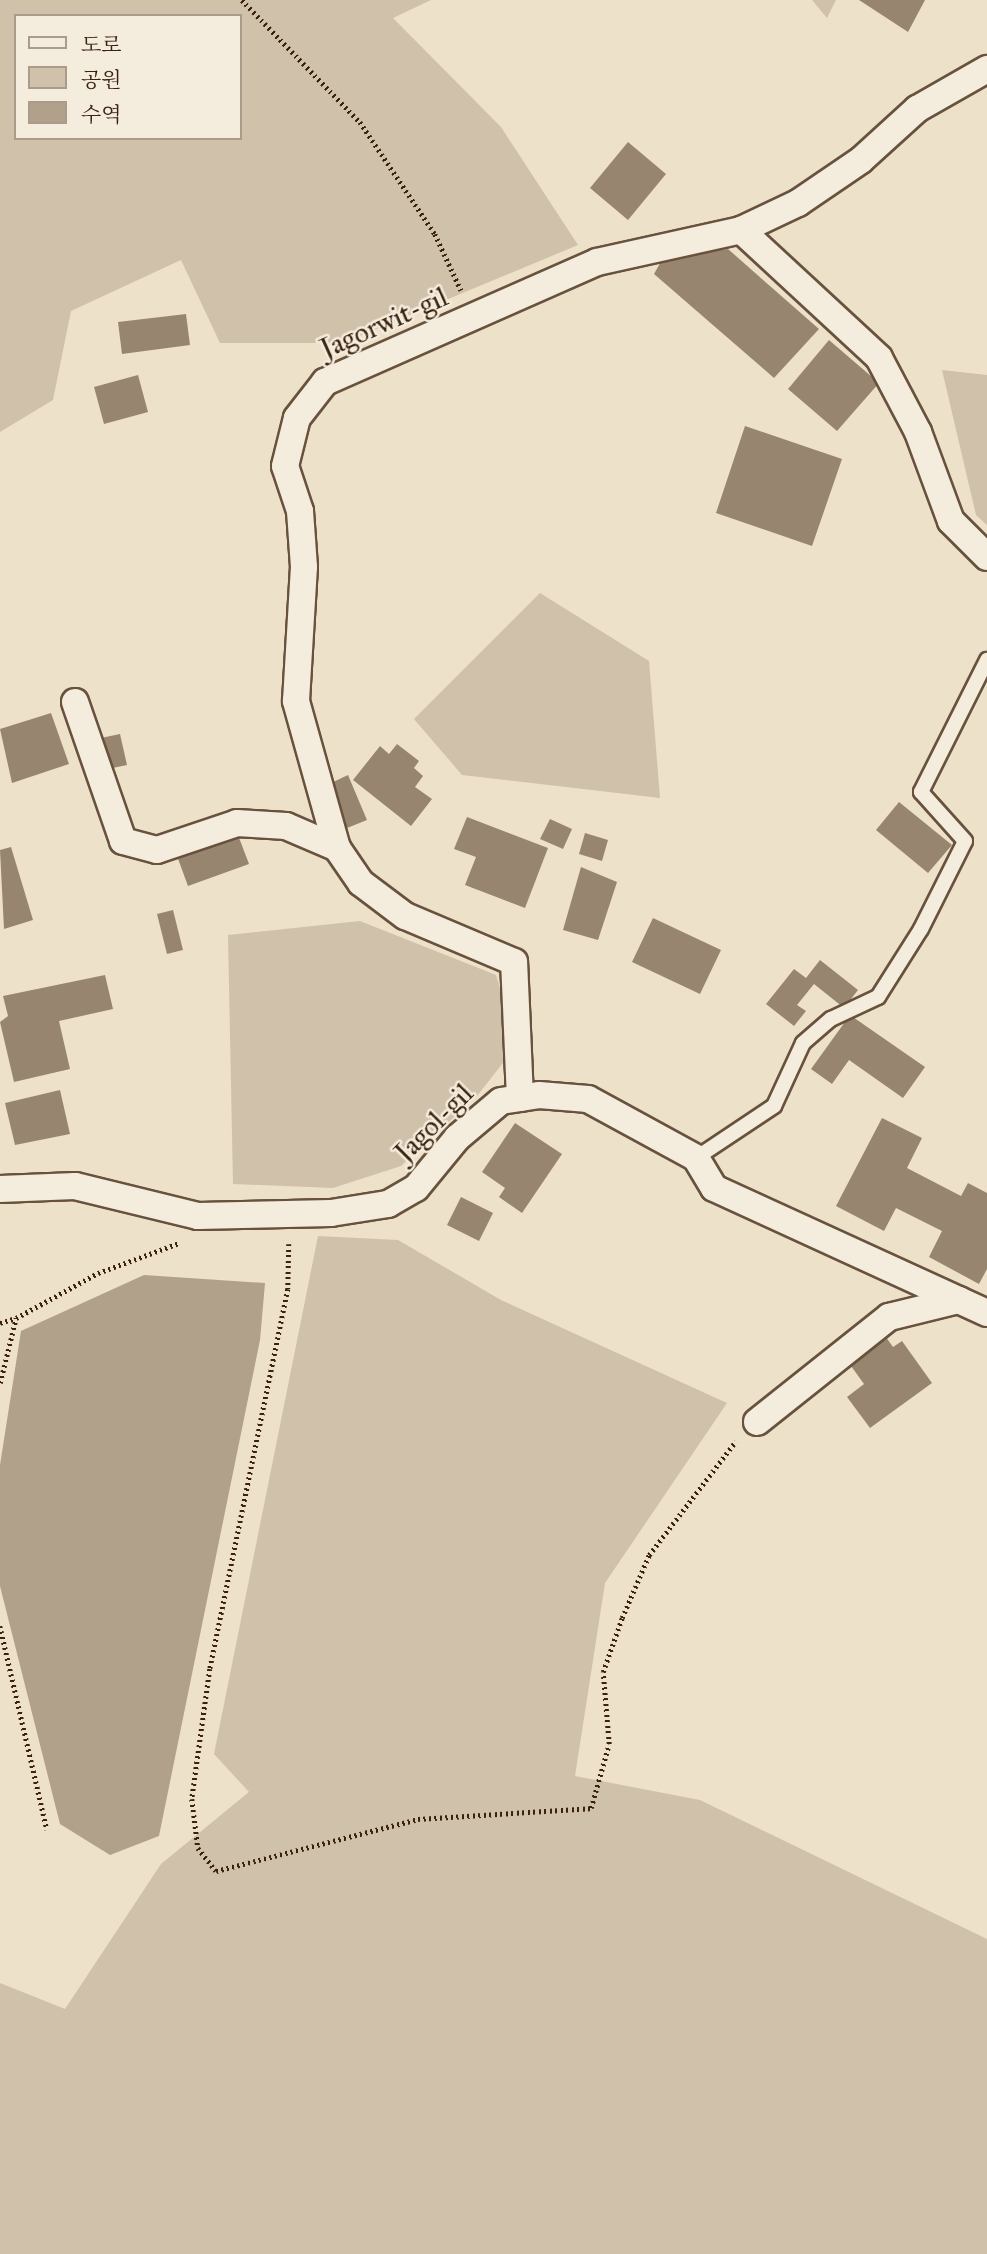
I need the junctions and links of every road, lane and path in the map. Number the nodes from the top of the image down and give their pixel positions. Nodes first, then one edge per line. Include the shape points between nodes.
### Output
1 (242, 0) edge
2 (987, 69) edge
3 (741, 230) junction
4 (471, 318) junction
5 (987, 558) edge
6 (987, 660) edge
7 (75, 702) dead end
8 (337, 848) junction
9 (520, 1098) junction
10 (696, 1158) junction
11 (0, 1189) edge
12 (289, 1213) junction
13 (190, 1239) dead end
14 (959, 1300) junction
15 (987, 1314) edge
16 (16, 1318) junction
17 (0, 1323) edge
18 (0, 1383) edge
19 (757, 1422) joint
20 (0, 1626) edge
21 (47, 1830) dead end

1 - 4 path via 360,122 435,234
2 - 3 street, Jagorwit-gil via 917,108 861,160 798,203
3 - 4 street, Jagorwit-gil via 597,262
3 - 5 street via 879,358 918,432 951,521
4 - 8 street, Jagorwit-gil via 325,382 297,418 285,466 300,511 304,567 296,701
6 - 10 lane via 921,792 965,841 921,929 878,997 831,1019 803,1043 774,1106
7 - 8 street via 123,841 157,850 237,823 286,826
8 - 9 street, Jagorwit-gil via 361,883 405,916 514,962
9 - 10 street, Jagol-gil via 588,1099
9 - 12 street, Jagol-gil via 501,1101 457,1138 416,1188 388,1204
10 - 14 street, Jagol-gil via 715,1188
11 - 12 street, Jagol-gil via 75,1186 198,1216
12 - 19 path via 288,1289 210,1669 192,1799 198,1847 216,1871 418,1819 591,1808 609,1744 603,1672 649,1555 729,1447
13 - 16 path via 98,1273
14 - 15 street, Jagol-gil
14 - 19 street via 889,1317
16 - 17 path
16 - 18 path
20 - 21 path

